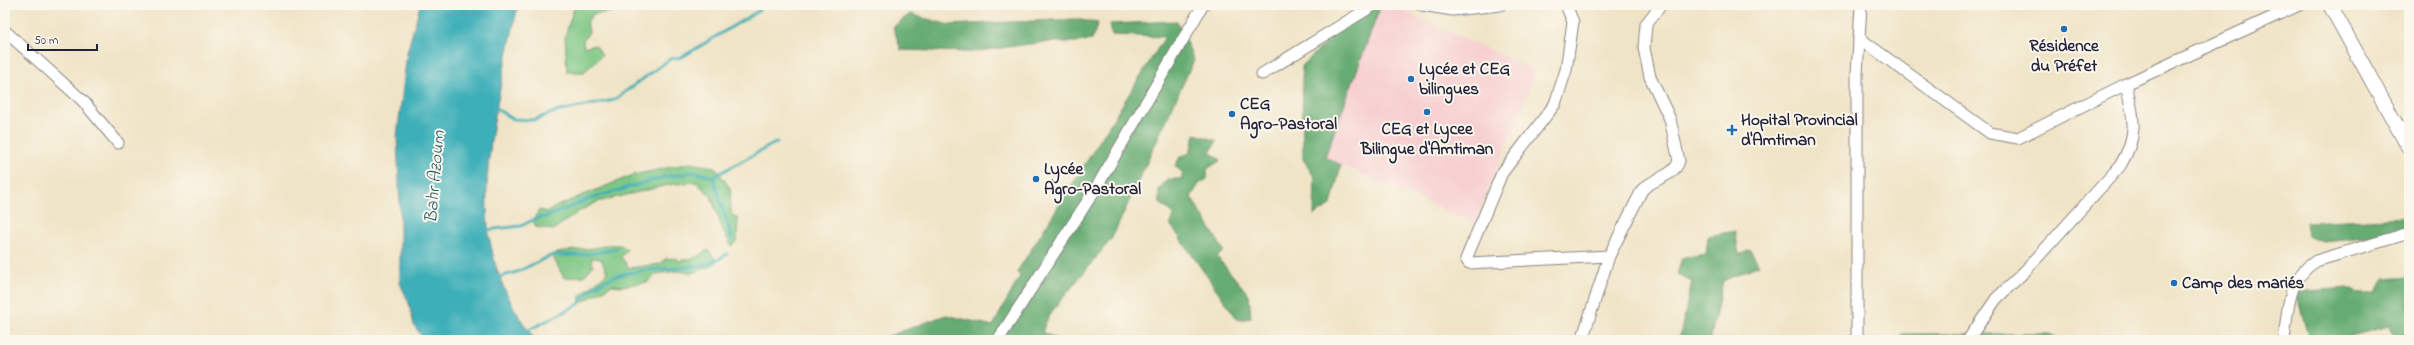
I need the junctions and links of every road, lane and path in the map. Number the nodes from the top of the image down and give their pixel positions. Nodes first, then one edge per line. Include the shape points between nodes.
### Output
1 (1203, 5) edge
2 (1374, 5) edge
3 (1422, 5) edge
4 (1500, 5) edge
5 (1566, 5) edge
6 (1661, 5) edge
7 (1861, 5) edge
8 (2299, 5) edge
9 (2330, 5) edge
10 (1489, 6) edge
11 (1455, 8) edge
12 (5, 31) edge
13 (1859, 38) junction
14 (1262, 74) dead end
15 (2126, 84) junction
16 (118, 143) dead end
17 (2409, 148) edge
18 (2409, 233) edge
19 (1609, 256) junction
20 (998, 340) edge
21 (1582, 340) edge
22 (1857, 340) edge
23 (1968, 340) edge
24 (2284, 340) edge

1 - 20 street via 1096,188
2 - 14 street
3 - 11 street
4 - 10 street
5 - 19 street via 1573,22 1566,70 1554,104 1502,173 1466,259 1469,263
6 - 19 street via 1646,24 1644,48 1650,78 1670,119 1679,161 1677,168 1672,172 1647,184 1642,190
7 - 13 street
8 - 15 street
9 - 17 main road
10 - 11 street
12 - 16 street via 83,101
13 - 15 street via 1990,133 2004,136 2018,138
13 - 22 street
15 - 23 street via 2134,133 2130,149 2120,166 2026,270 1996,299
18 - 24 street via 2316,261 2305,268 2290,292
19 - 21 street

